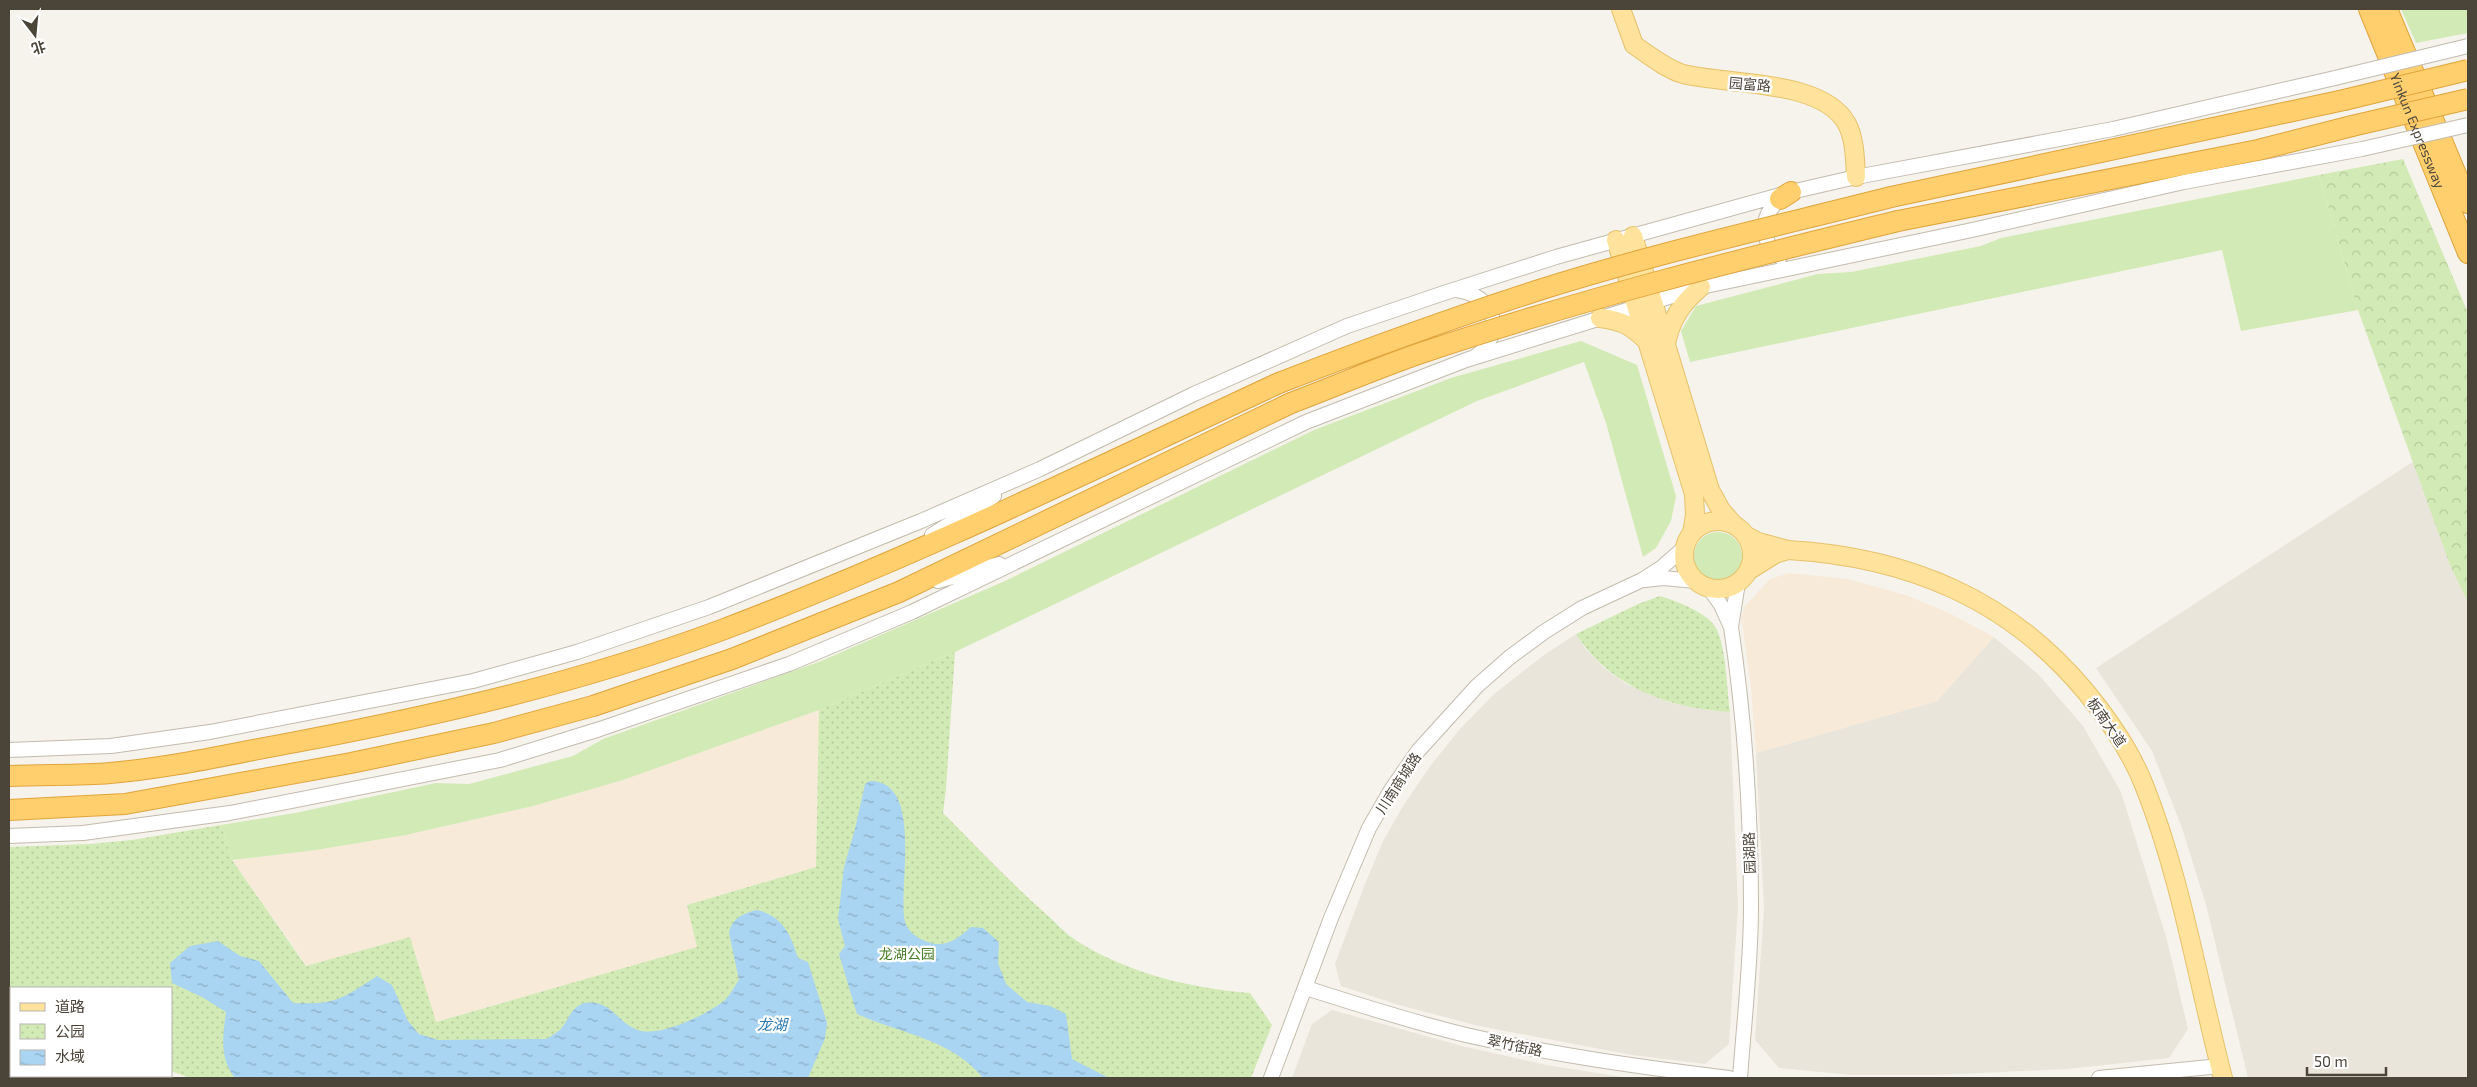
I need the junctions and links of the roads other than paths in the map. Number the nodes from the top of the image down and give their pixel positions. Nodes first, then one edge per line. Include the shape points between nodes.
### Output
1 (1621, 9) edge
2 (2369, 9) edge
3 (2387, 9) edge
4 (2468, 46) edge
5 (2468, 70) edge
6 (2468, 99) edge
7 (2468, 125) edge
8 (2113, 129) junction
9 (2212, 129) junction
10 (2258, 150) junction
11 (1856, 177) junction
12 (2184, 182) junction
13 (1785, 195) junction
14 (2468, 203) edge
15 (1624, 238) junction
16 (2468, 253) edge
17 (1805, 264) junction
18 (1701, 287) junction
19 (1444, 293) junction
20 (1645, 304) junction
21 (1600, 318) junction
22 (1648, 342) junction
23 (1666, 345) junction
24 (1466, 360) junction
25 (1040, 468) junction
26 (1739, 530) junction
27 (1688, 540) junction
28 (1788, 550) junction
29 (1039, 552) junction
30 (886, 563) junction
31 (1743, 577) junction
32 (1642, 580) junction
33 (1702, 585) junction
34 (899, 592) junction
35 (1731, 628) junction
36 (9, 750) edge
37 (12, 775) edge
38 (13, 810) edge
39 (9, 836) edge
40 (1306, 988) junction
41 (2221, 1072) edge
42 (1271, 1078) edge
43 (1729, 1078) edge
44 (1740, 1078) edge
45 (2099, 1078) edge

1 - 11 main road, 园富路 via 1634,45 1681,73 1720,81 1764,83 1800,92 1831,106 1847,124 1854,146
2 - 16 highway, Yinkun Expressway
3 - 14 highway, Yinkun Expressway
4 - 8 street, bridge
5 - 9 highway, bridge
6 - 10 highway, bridge
7 - 12 street, bridge via 2362,149
8 - 9 street
8 - 11 street
9 - 30 highway, bridge via 1891,197 1694,246 1538,290 1410,333 1279,383
10 - 12 street
10 - 34 highway, bridge via 1898,221 1701,269 1420,353 1291,404
11 - 13 street
12 - 17 street
13 - 15 street
13 - 17 street via 1765,217 1766,240 1781,258
15 - 19 street
15 - 20 main road
17 - 18 street
18 - 20 street
18 - 23 main road via 1676,312
19 - 24 street via 1468,291 1486,304 1492,315 1492,338 1477,356
19 - 25 street via 1347,326 1194,394
20 - 21 street
20 - 22 main road
20 - 23 main road
21 - 22 main road via 1631,326
21 - 24 street
22 - 27 main road via 1694,494 1695,515
23 - 26 main road via 1710,490 1721,510
24 - 29 street via 1306,422
25 - 30 street
25 - 36 street via 921,521 709,607 577,652 473,681 210,732 111,746
26 - 27 main road via 1711,522 1697,528
26 - 28 main road via 1758,542
26 - 31 main road via 1752,556
27 - 32 street via 1662,568
27 - 33 main road via 1686,569
28 - 31 main road via 1775,554
28 - 41 main road, 板南大道 via 1832,552 1876,561 1970,596 2005,617 2034,640 2056,658 2083,688 2127,750 2144,784 2188,934
29 - 34 street
29 - 39 street via 912,612 757,676 500,760 230,812 83,833
30 - 37 highway via 718,631 585,675 480,705 225,755 123,771 83,775
31 - 33 main road via 1724,589
31 - 35 street
32 - 33 street via 1662,578
32 - 40 street, 川南商城路 via 1582,608 1510,657 1477,686 1418,751 1370,828 1331,918
33 - 35 street via 1720,605
34 - 38 highway via 732,659 593,706 494,733 125,804
35 - 44 street, 园湖路 via 1747,762 1751,909
40 - 42 street, 川南商城路
40 - 43 street, 翠竹街路 via 1466,1035 1628,1066
41 - 45 street

